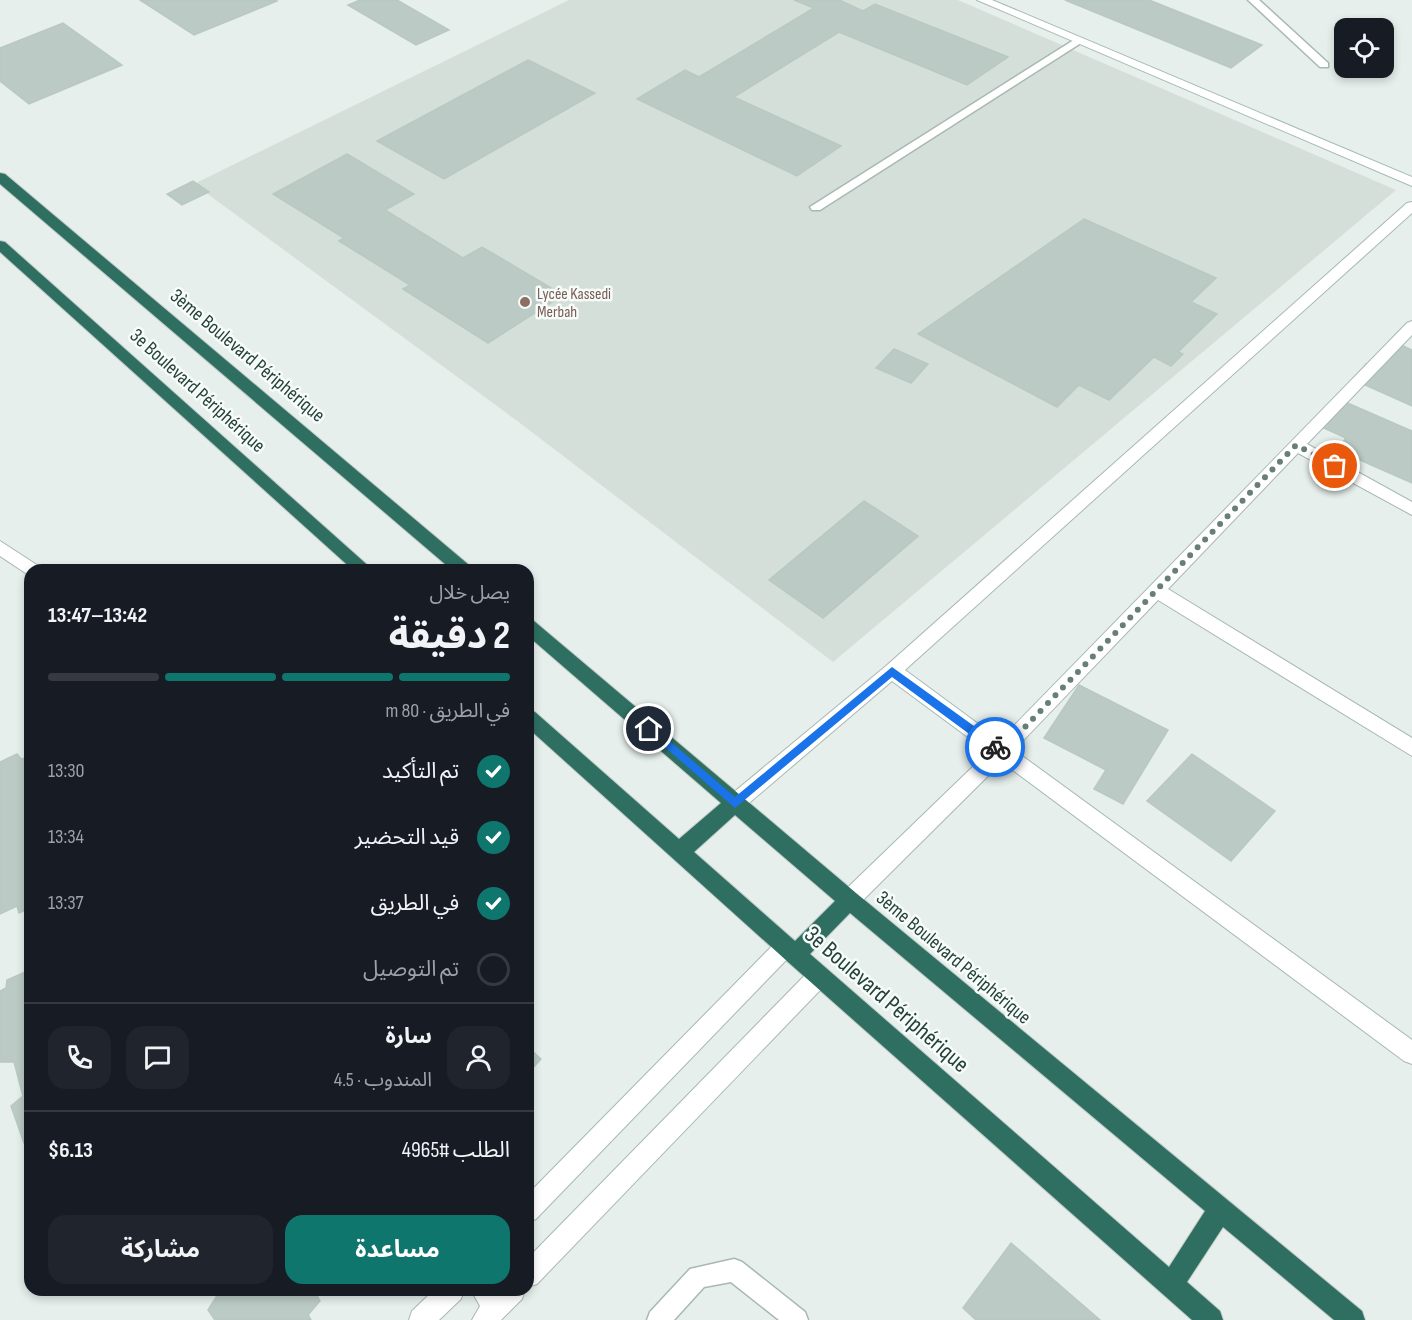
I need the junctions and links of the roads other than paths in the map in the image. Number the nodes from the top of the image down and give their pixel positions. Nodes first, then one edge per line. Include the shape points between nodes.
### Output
1 (983, 0) edge
2 (1253, 0) edge
3 (1077, 41) junction
4 (1324, 65) dead end
5 (0, 177) edge
6 (1412, 182) edge
7 (1412, 206) edge
8 (816, 207) dead end
9 (0, 245) edge
10 (1412, 326) edge
11 (1296, 445) junction
12 (1412, 509) edge
13 (0, 547) edge
14 (357, 564) edge
15 (456, 564) edge
16 (24, 565) edge
17 (1157, 591) junction
18 (534, 631) edge
19 (892, 671) junction
20 (534, 722) edge
21 (1412, 748) edge
22 (1001, 752) junction
23 (735, 803) junction
24 (679, 852) junction
25 (849, 900) junction
26 (790, 950) junction
27 (819, 976) junction
28 (1412, 1053) edge
29 (534, 1205) edge
30 (1220, 1209) junction
31 (534, 1269) edge
32 (1171, 1285) junction
33 (446, 1296) edge
34 (421, 1320) edge
35 (658, 1320) edge
36 (797, 1320) edge
37 (1211, 1320) edge
38 (1353, 1320) edge

1 - 3 street
2 - 4 lane
3 - 6 street
3 - 8 lane
5 - 15 highway, 3ème Boulevard Périphérique
7 - 19 street
9 - 14 highway, 3e Boulevard Périphérique
10 - 11 street
11 - 12 street
11 - 17 street
13 - 16 street
17 - 21 street
17 - 22 street
18 - 23 highway, 3ème Boulevard Périphérique
19 - 22 street
19 - 23 street
20 - 24 highway, 3e Boulevard Périphérique
22 - 25 street
22 - 28 street
23 - 24 highway
23 - 25 highway, 3ème Boulevard Périphérique
24 - 26 highway, 3e Boulevard Périphérique
25 - 26 highway
25 - 30 highway, 3ème Boulevard Périphérique
26 - 27 highway, 3e Boulevard Périphérique
26 - 29 street
27 - 31 street
27 - 32 highway, 3e Boulevard Périphérique
30 - 32 highway
30 - 38 highway, 3ème Boulevard Périphérique
32 - 37 highway, 3e Boulevard Périphérique
33 - 34 street
35 - 36 lane via 698,1277 734,1270

